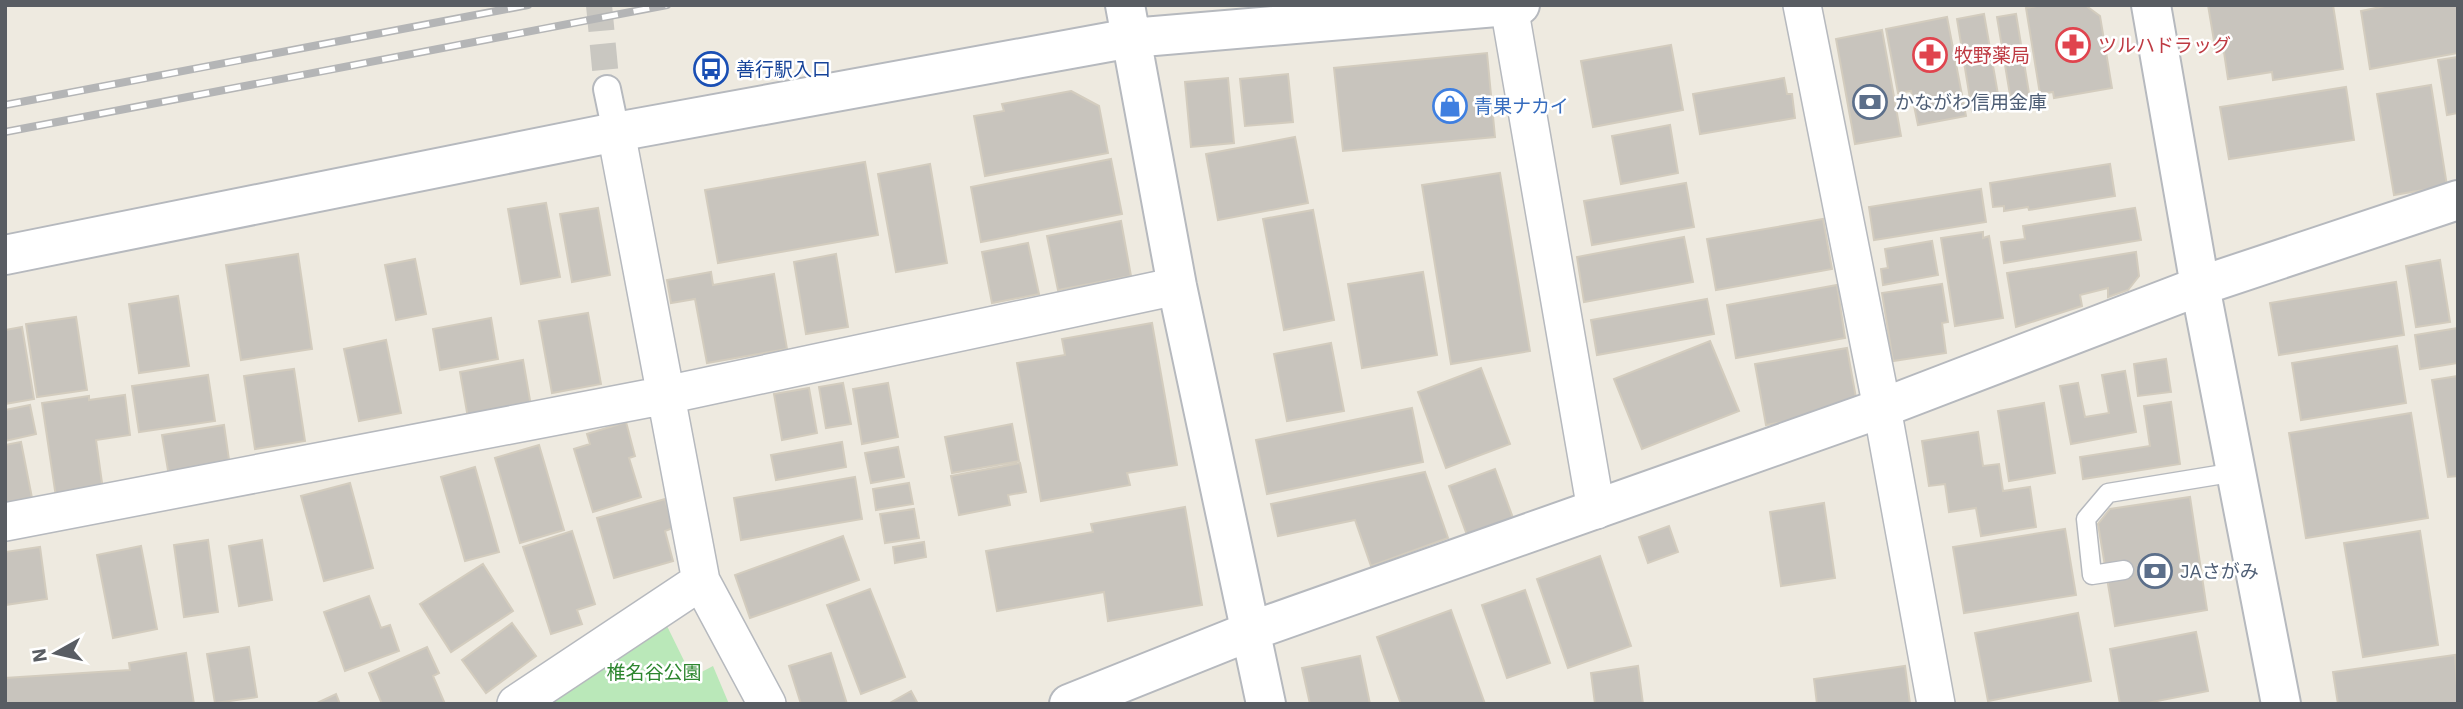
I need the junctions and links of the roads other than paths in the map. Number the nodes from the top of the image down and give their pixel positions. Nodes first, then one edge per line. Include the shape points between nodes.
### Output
1 (1520, 5) edge
2 (1802, 5) edge
3 (2151, 5) edge
4 (1508, 6) edge
5 (1128, 22) edge
6 (607, 89) tunnel mouth
7 (616, 131) junction
8 (2458, 200) edge
9 (5, 256) edge
10 (1177, 286) junction
11 (2200, 286) junction
12 (666, 395) junction
13 (1882, 408) junction
14 (2236, 472) junction
15 (1596, 510) junction
16 (5, 522) edge
17 (2124, 569) dead end
18 (701, 580) junction
19 (1251, 631) junction
20 (516, 704) edge
21 (767, 704) edge
22 (1069, 704) edge
23 (1266, 704) edge
24 (1936, 704) edge
25 (2281, 704) edge

1 - 4 street
2 - 13 street
3 - 11 street
4 - 5 street
4 - 15 street
5 - 7 street
5 - 10 street
6 - 7 street
7 - 9 street
7 - 12 street
8 - 11 street
10 - 12 street
10 - 19 street
11 - 13 street
11 - 14 street
12 - 16 street
12 - 18 street
13 - 15 street
13 - 24 street
14 - 17 lane via 2108,493 2086,519 2092,575
14 - 25 street
15 - 19 street
18 - 20 street
18 - 21 street
19 - 22 street
19 - 23 street

